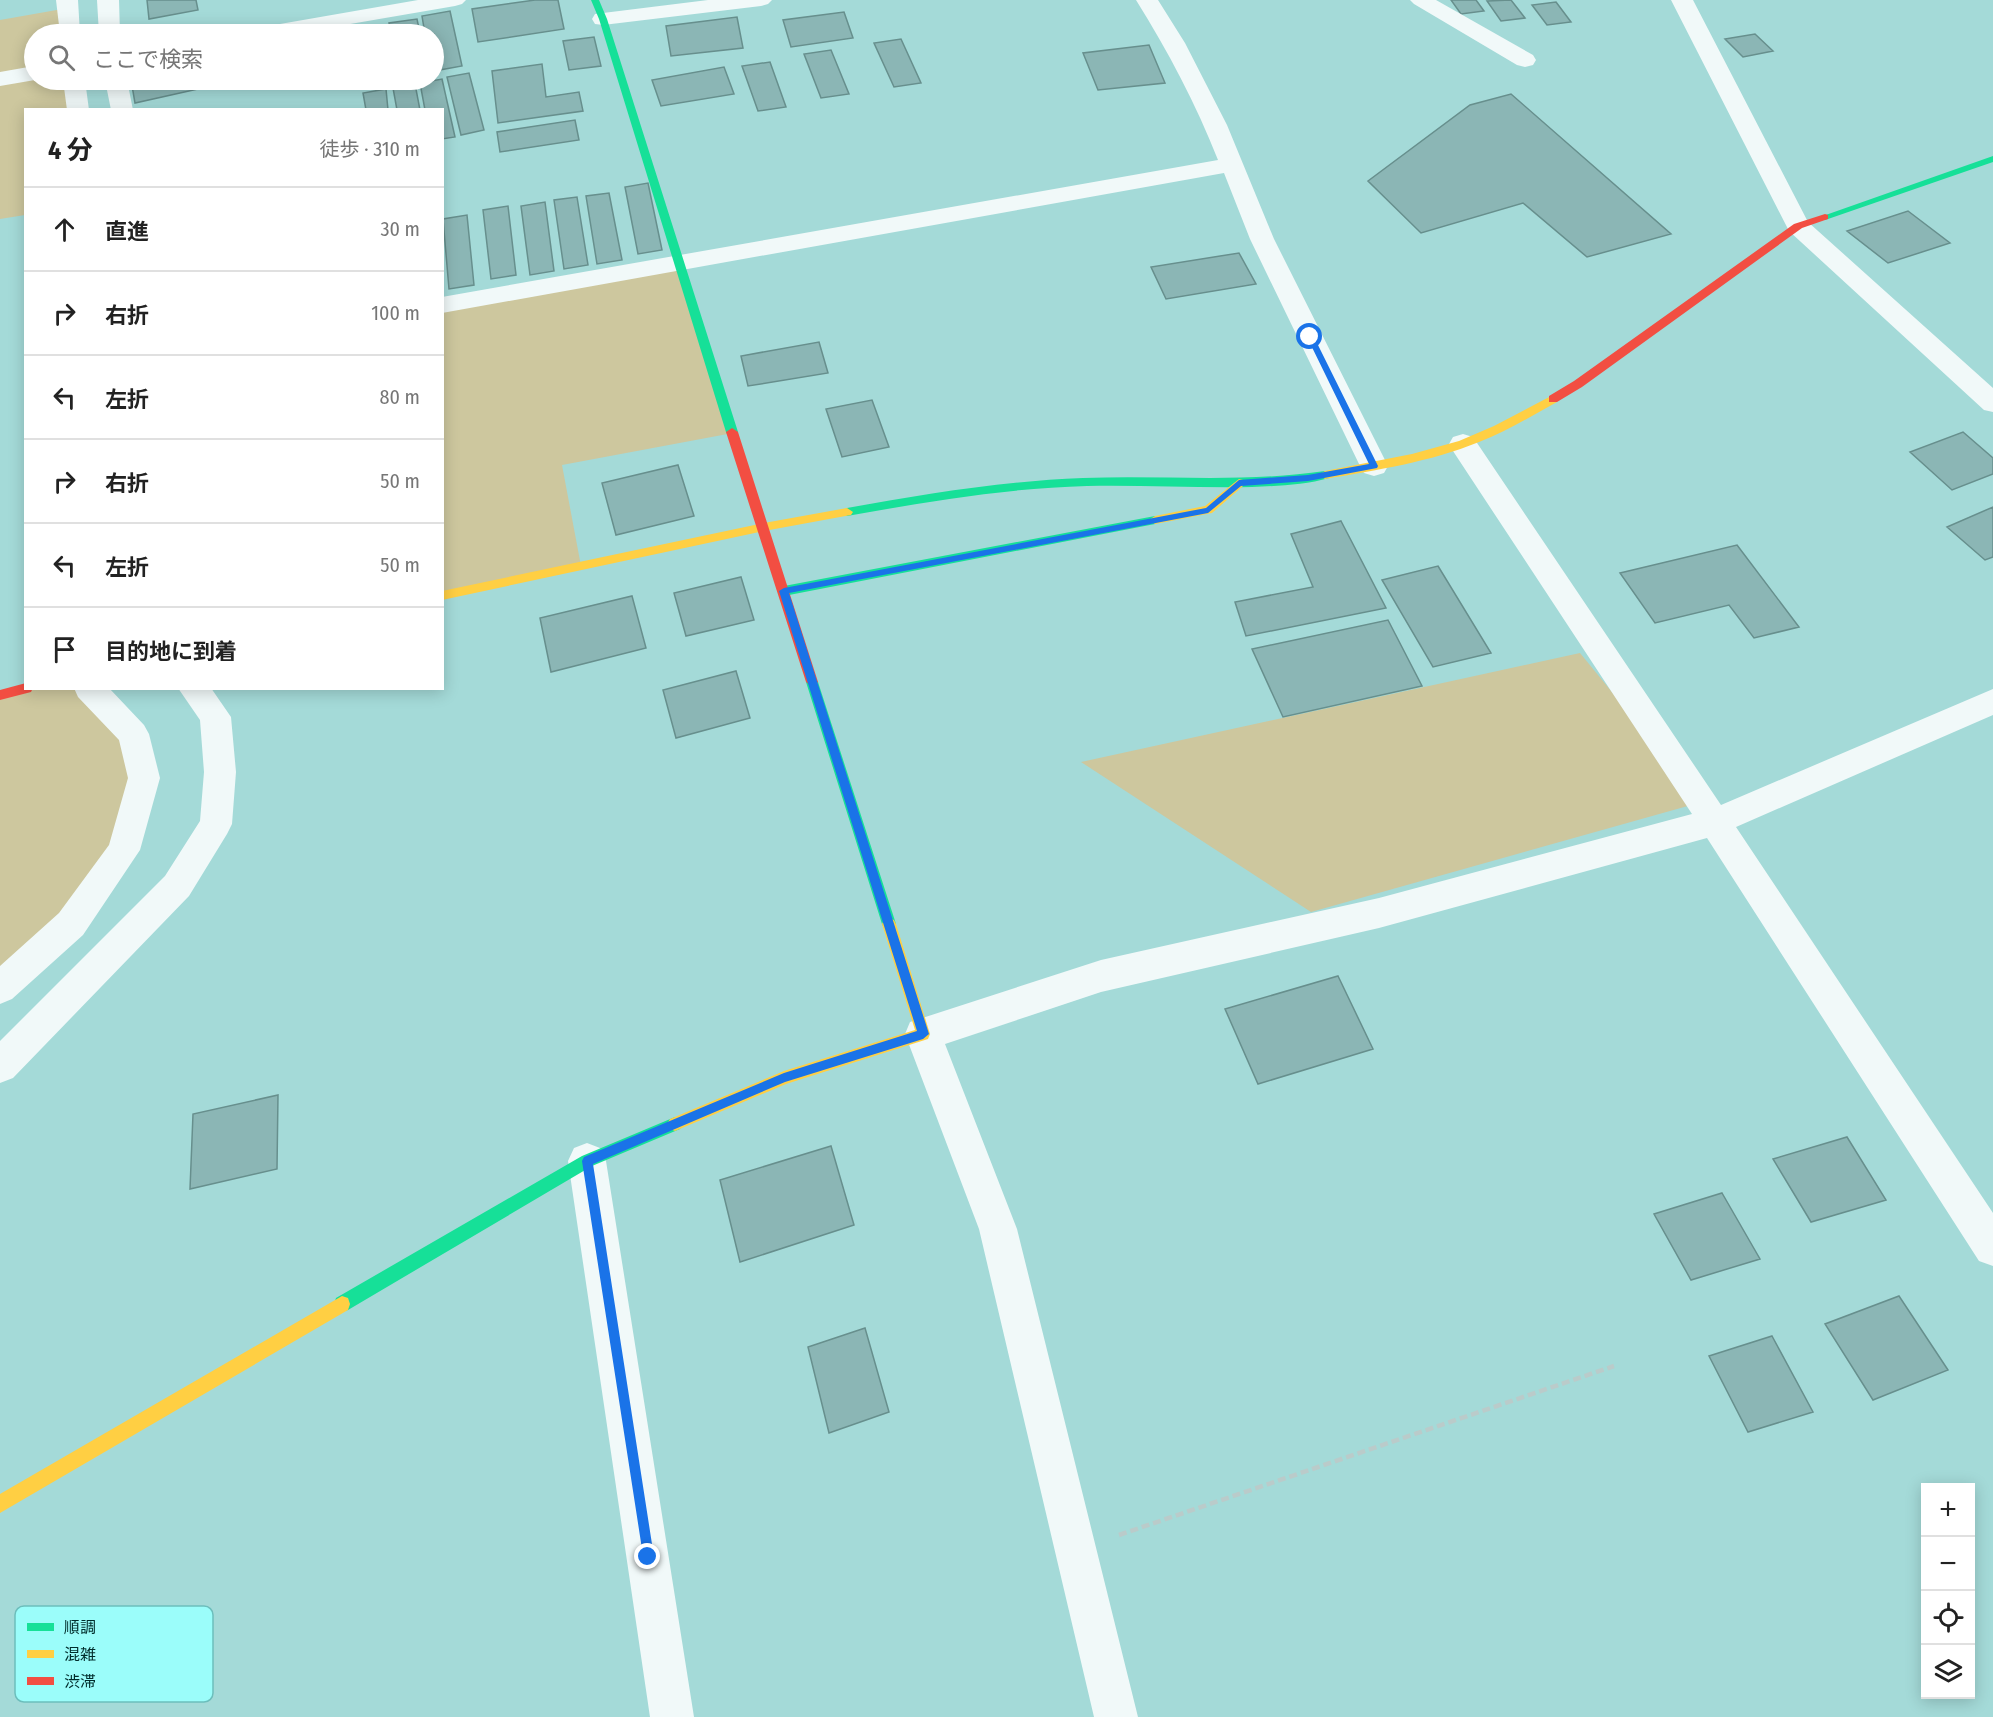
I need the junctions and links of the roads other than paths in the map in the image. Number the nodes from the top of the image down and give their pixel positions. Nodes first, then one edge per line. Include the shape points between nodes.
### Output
1 (67, 0) edge
2 (108, 0) edge
3 (455, 0) edge
4 (760, 0) edge
5 (1147, 0) edge
6 (1421, 0) edge
7 (1682, 0) edge
8 (599, 9) edge
9 (69, 24) edge
10 (109, 24) edge
11 (315, 24) edge
12 (1525, 60) dead end
13 (24, 75) edge
14 (0, 79) edge
15 (75, 90) edge
16 (118, 90) edge
17 (78, 108) edge
18 (122, 108) edge
19 (1993, 159) edge
20 (1233, 164) junction
21 (1798, 226) junction
22 (678, 262) junction
23 (444, 305) edge
24 (1993, 403) edge
25 (1463, 444) junction
26 (1374, 466) junction
27 (1239, 483) junction
28 (764, 527) junction
29 (784, 591) junction
30 (444, 596) edge
31 (24, 689) edge
32 (91, 690) edge
33 (195, 690) edge
34 (0, 695) edge
35 (1993, 701) edge
36 (1715, 822) junction
37 (0, 988) edge
38 (923, 1034) junction
39 (0, 1066) edge
40 (587, 1161) junction
41 (1993, 1247) edge
42 (0, 1504) edge
43 (672, 1717) edge
44 (1116, 1717) edge

1 - 9 street
2 - 10 street
3 - 11 street
4 - 8 street
5 - 20 street via 1174,42
6 - 12 street
7 - 21 street
8 - 22 street
13 - 14 street
15 - 17 street
16 - 18 street
19 - 21 street
20 - 22 street
20 - 26 street via 1262,239
21 - 24 street
21 - 25 street via 1578,384 1524,416
22 - 23 street
22 - 28 street
25 - 26 street
25 - 36 street
26 - 27 street via 1308,478
27 - 28 street via 1071,483 978,492
27 - 29 street via 1208,510
28 - 29 street
28 - 30 street
29 - 38 street
31 - 34 street
32 - 37 street via 133,734 144,778 124,850 71,924
33 - 39 street via 215,717 220,772 216,824 177,886
35 - 36 street
36 - 38 street via 1378,913 1101,976
36 - 41 street
38 - 40 street via 784,1078
38 - 44 street via 998,1229
40 - 42 street
40 - 43 street

